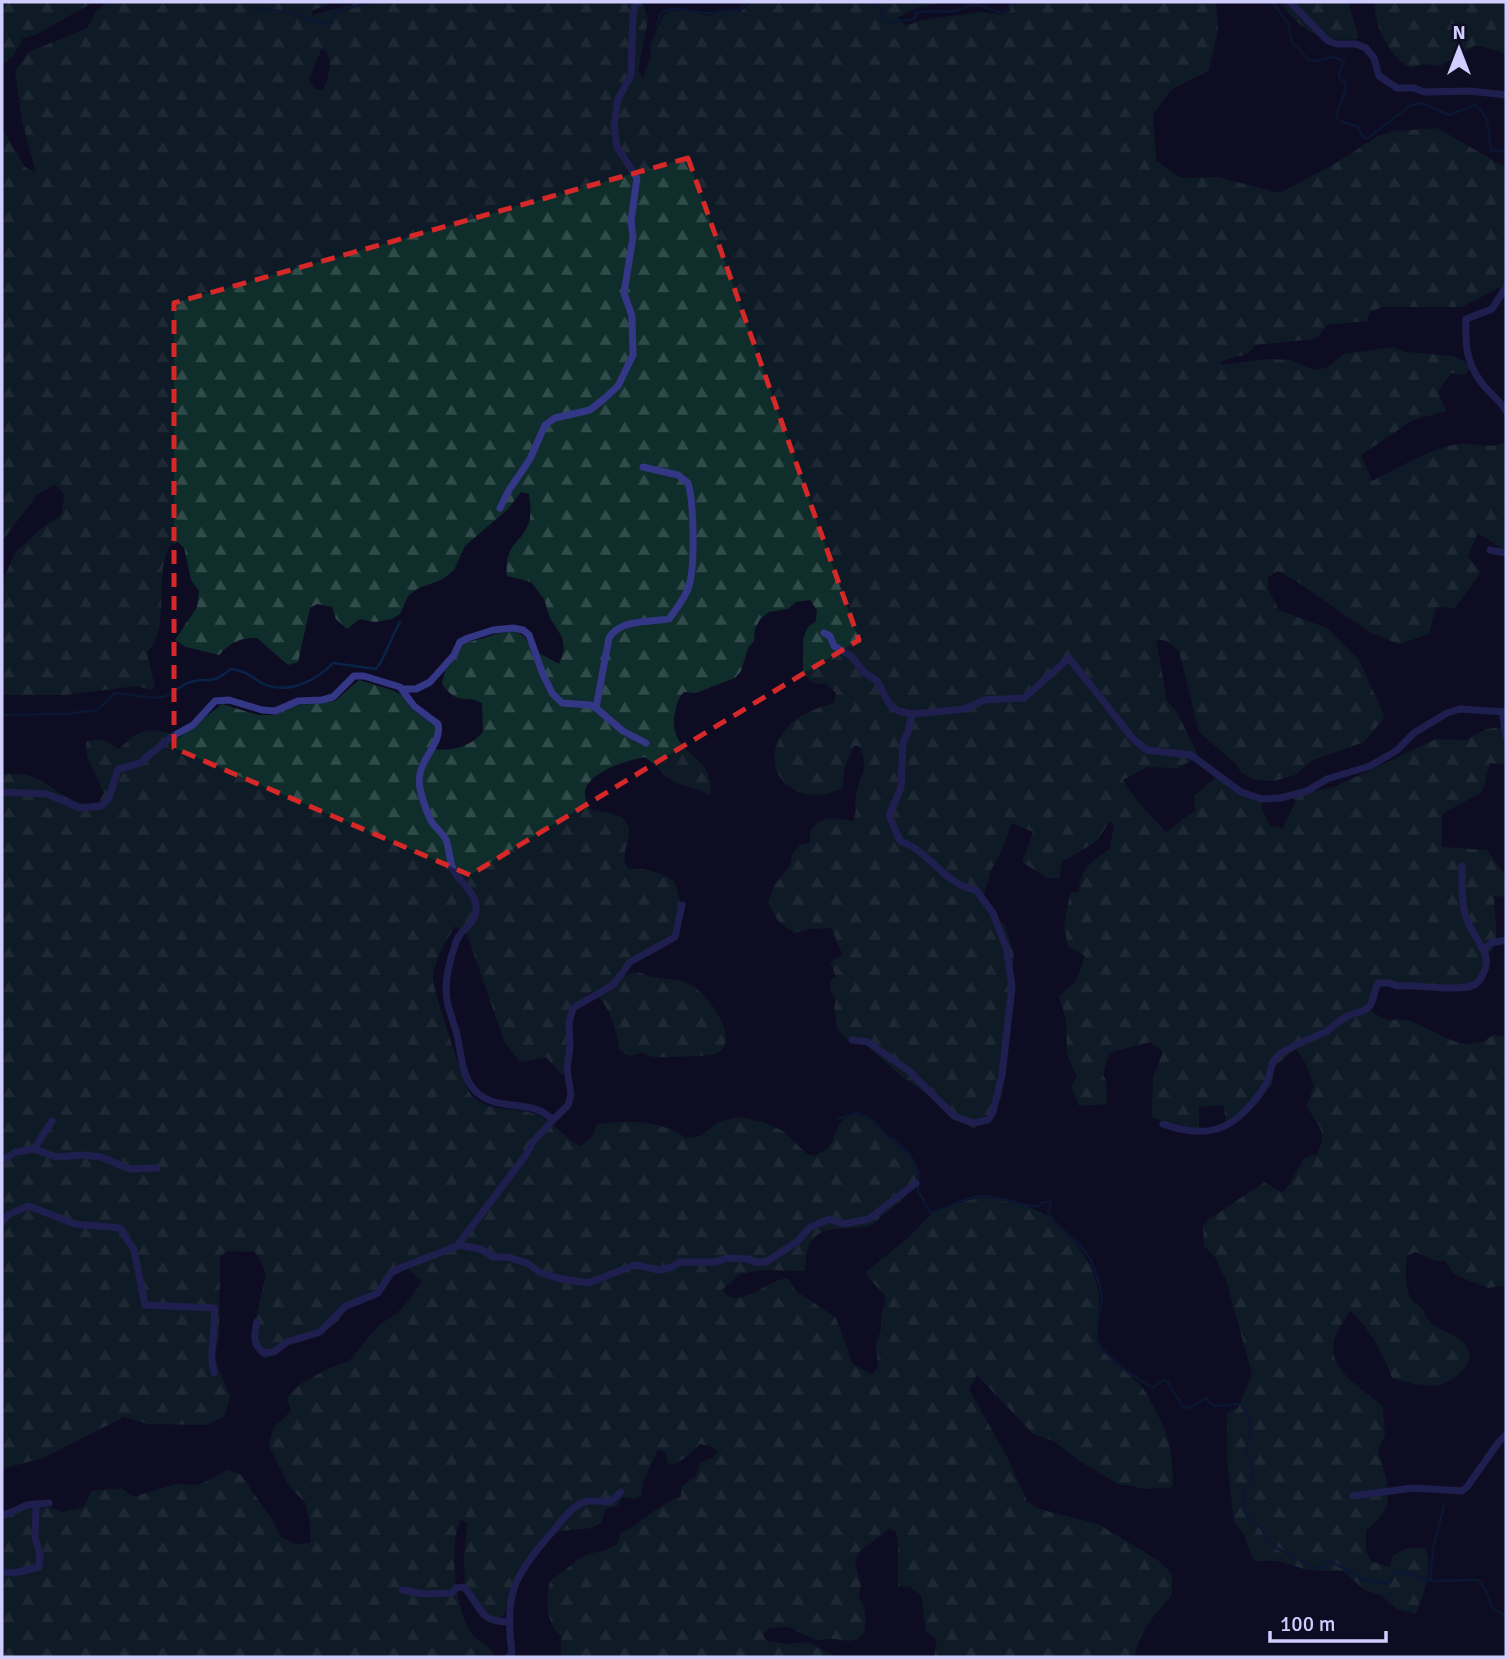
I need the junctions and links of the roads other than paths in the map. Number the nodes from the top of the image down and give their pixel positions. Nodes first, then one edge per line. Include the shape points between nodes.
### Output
1 (639, 2) edge
2 (1290, 2) edge
3 (1506, 95) edge
4 (1506, 287) edge
5 (1506, 411) edge
6 (643, 467) dead end
7 (500, 508) dead end
8 (1490, 550) dead end
9 (1506, 553) edge
10 (824, 633) dead end
11 (402, 689) junction
12 (596, 708) junction
13 (1506, 710) edge
14 (912, 714) junction
15 (1506, 737) edge
16 (646, 743) dead end
17 (2, 792) edge
18 (1462, 866) dead end
19 (682, 905) dead end
20 (1506, 940) edge
21 (1485, 949) junction
22 (852, 1040) dead end
23 (553, 1120) junction
24 (52, 1121) dead end
25 (1163, 1124) dead end
26 (34, 1149) junction
27 (2, 1160) edge
28 (157, 1168) dead end
29 (916, 1183) dead end
30 (2, 1222) edge
31 (458, 1245) junction
32 (257, 1322) dead end
33 (214, 1373) dead end
34 (1506, 1435) edge
35 (621, 1492) dead end
36 (1353, 1496) dead end
37 (49, 1503) dead end
38 (36, 1504) junction
39 (2, 1516) edge
40 (2, 1572) edge
41 (402, 1590) dead end
42 (509, 1622) junction
43 (508, 1657) edge

1 - 7 street via 633,14 631,75 618,99 614,127 617,146 637,178 624,293 632,316 633,355 618,386 590,410 545,425
2 - 3 street via 1328,41 1366,48 1379,76 1396,88
4 - 5 street via 1492,309 1466,319 1465,338 1470,364
6 - 12 street via 678,475 688,483 692,503 689,587 669,619 613,632
8 - 9 street
10 - 14 street via 877,681 890,705
11 - 12 street via 430,682 460,642 513,628 529,635 552,693 562,703
11 - 17 street via 358,675 327,699 303,700 275,711 229,699 215,701 193,725 140,763 118,769 109,798 95,808 73,806 47,794
11 - 23 street via 439,728 418,780 431,821 445,838 456,874 476,904 472,924 456,942 447,979 447,999 468,1081 488,1100 527,1106
12 - 16 street via 622,731
13 - 14 street via 1447,713 1370,766 1327,779 1307,791 1262,799 1241,792 1191,755 1147,750 1069,658 1024,698 984,700 965,709
13 - 15 street
14 - 22 street via 903,741 901,788 889,815 892,828 900,841 912,845 951,881 976,890 992,913 1011,968 1002,1075 993,1112 983,1123 954,1116 909,1071 868,1042
18 - 21 street via 1466,919
19 - 23 street via 675,937 630,962 613,985 573,1008 567,1070 571,1094 568,1105
20 - 21 street
21 - 25 street via 1482,976 1471,987 1378,983 1367,1009 1278,1055 1271,1063 1268,1081 1232,1122 1199,1132
23 - 31 street
24 - 26 street
26 - 27 street
26 - 28 street via 56,1157 101,1157 130,1169
29 - 31 street via 869,1219 818,1223 784,1251 760,1263 727,1258 680,1262 659,1270 635,1265 578,1283 541,1273 509,1257 493,1257 481,1249
30 - 33 street via 29,1206 75,1224 120,1228 134,1250 145,1305 214,1308
31 - 32 street via 391,1273 378,1293 346,1306 314,1335 287,1342 274,1352 258,1348 254,1338
34 - 36 street via 1462,1490 1422,1488
35 - 42 street via 610,1502 587,1500 573,1507 522,1569 514,1586
37 - 38 street
38 - 39 street
38 - 40 street via 39,1567
41 - 42 street via 452,1593 464,1587 483,1616 492,1622
42 - 43 street via 512,1654

